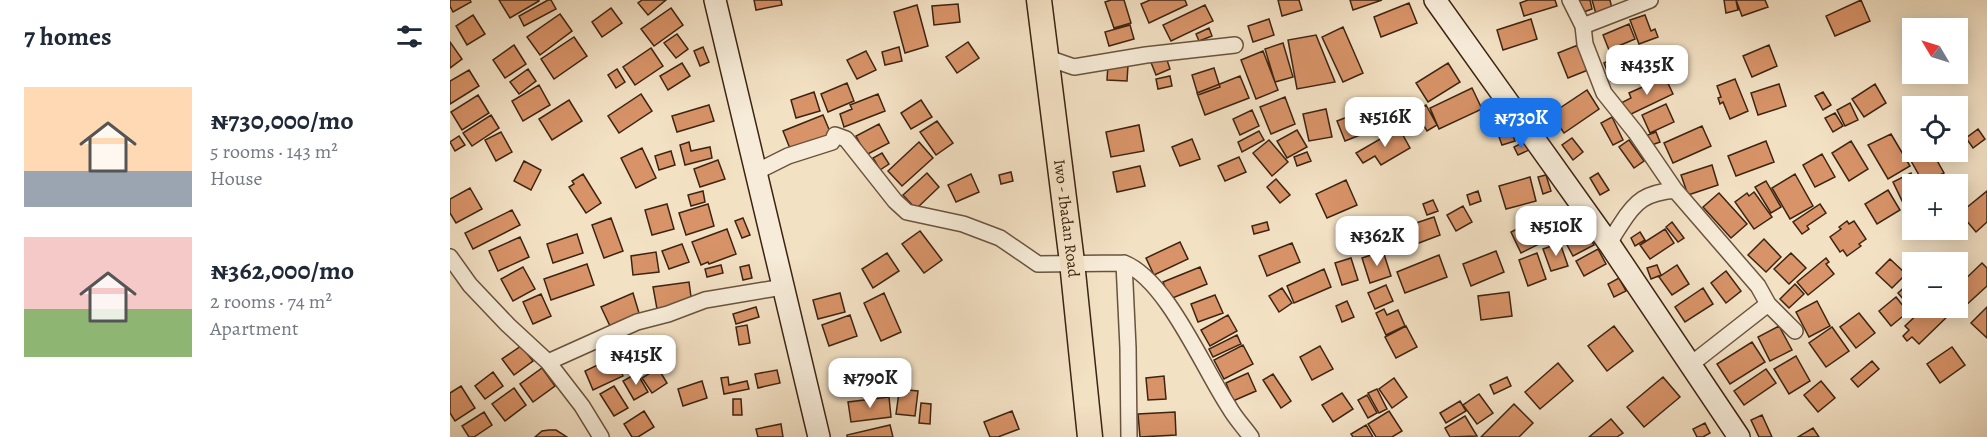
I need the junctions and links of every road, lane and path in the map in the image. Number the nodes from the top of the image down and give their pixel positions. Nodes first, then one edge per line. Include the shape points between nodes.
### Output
1 (715, 0) edge
2 (1038, 0) edge
3 (1435, 0) edge
4 (1570, 0) edge
5 (1650, 0) edge
6 (1583, 26) junction
7 (1235, 45) dead end
8 (1045, 57) junction
9 (756, 172) junction
10 (1675, 190) junction
11 (1610, 245) junction
12 (450, 257) edge
13 (1072, 262) junction
14 (1124, 262) junction
15 (783, 287) junction
16 (1768, 304) junction
17 (1795, 331) dead end
18 (548, 362) junction
19 (1690, 365) junction
20 (1737, 436) edge
21 (602, 437) edge
22 (819, 437) edge
23 (1090, 437) edge
24 (1129, 437) edge
25 (1251, 437) edge

1 - 9 street
2 - 8 main road, Iwo - Ibadan Road
3 - 11 street
4 - 6 street
5 - 6 street
6 - 10 street via 1585,44 1604,93
7 - 8 street via 1146,54 1074,67
8 - 13 main road, Iwo - Ibadan Road
9 - 13 street via 788,156 832,142 835,135 846,139 908,212 963,224 1000,238 1038,264
9 - 15 street
10 - 11 street via 1654,192 1629,210 1612,234
10 - 16 street via 1758,286
11 - 19 street
12 - 18 street via 493,309
13 - 14 street
13 - 23 main road, Iwo - Ibadan Road
14 - 24 street
14 - 25 street via 1146,276 1165,298 1230,409
15 - 18 street via 705,300 637,322
15 - 22 street
16 - 17 street
16 - 19 street
18 - 21 street
19 - 20 street

